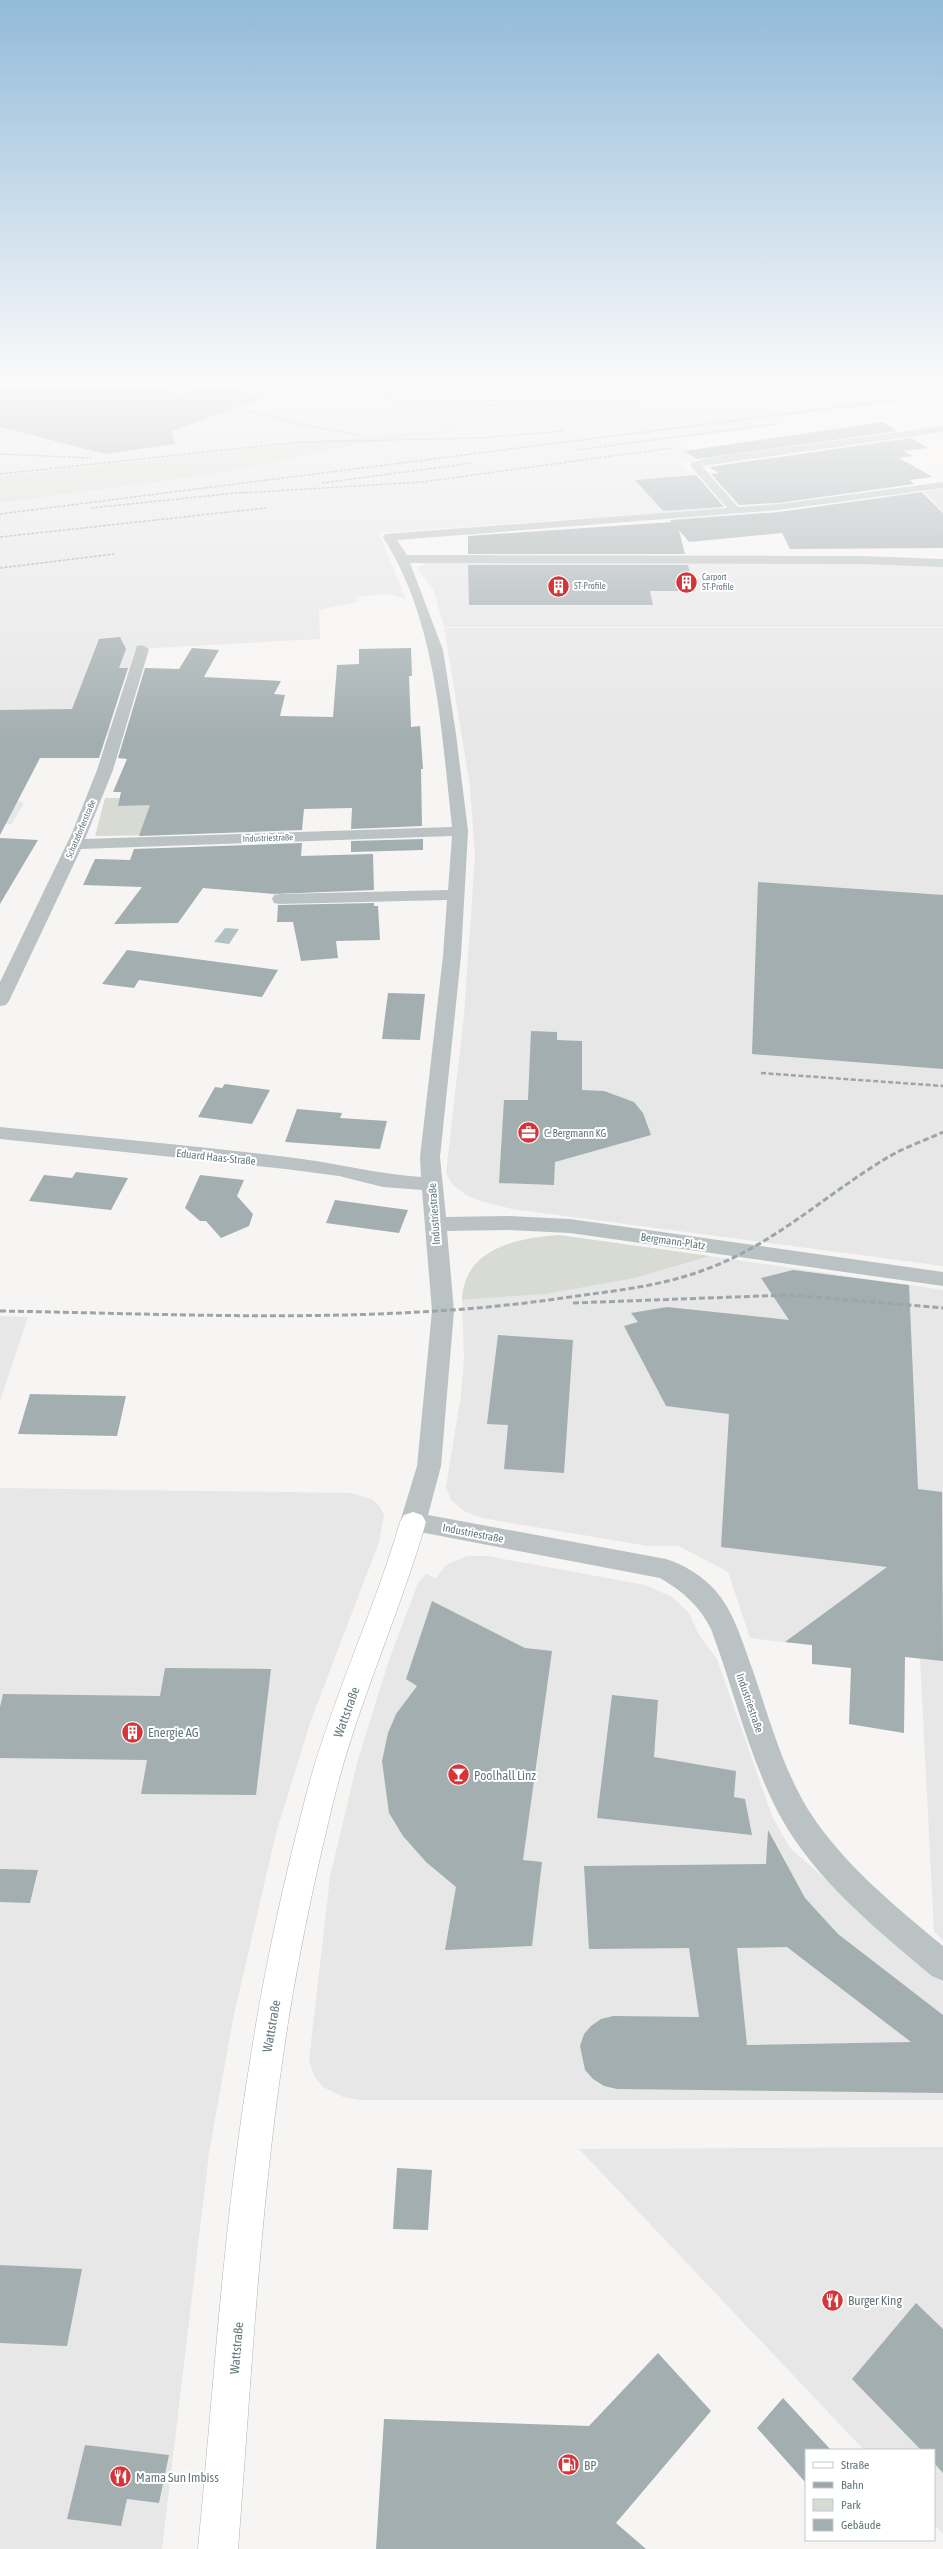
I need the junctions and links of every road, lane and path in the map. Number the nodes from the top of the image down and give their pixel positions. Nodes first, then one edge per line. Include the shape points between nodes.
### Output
1 (727, 501) edge
2 (816, 501) edge
3 (736, 511) junction
4 (403, 559) junction
5 (943, 563) edge
6 (142, 649) dead end
7 (460, 831) junction
8 (75, 844) junction
9 (457, 895) junction
10 (280, 899) dead end
11 (0, 1001) edge
12 (0, 1133) edge
13 (432, 1184) junction
14 (435, 1224) junction
15 (943, 1279) edge
16 (413, 1522) junction
17 (943, 1966) edge
18 (218, 2549) edge

1 - 3 street
2 - 3 street
3 - 4 street, Industriestraße via 389,537
4 - 5 street via 862,560
4 - 7 street, Industriestraße via 436,650
6 - 8 street, Schatzdorferstraße via 105,770
7 - 8 street, Industriestraße
7 - 9 street, Industriestraße
8 - 11 street, Schatzdorferstraße
9 - 10 street
9 - 13 street, Industriestraße via 430,1157
12 - 13 street, Eduard Haas-Straße via 294,1164 339,1170 383,1181
13 - 14 street, Industriestraße
14 - 15 street, Bergmann-Platz via 507,1223 570,1226
14 - 16 street, Industriestraße via 443,1311 429,1466
16 - 17 street, Industriestraße via 666,1569 697,1589 710,1604 728,1637 774,1775 800,1822 840,1870 894,1924
16 - 18 street, Wattstraße via 400,1569 340,1724 303,1866 270,2025 257,2121

